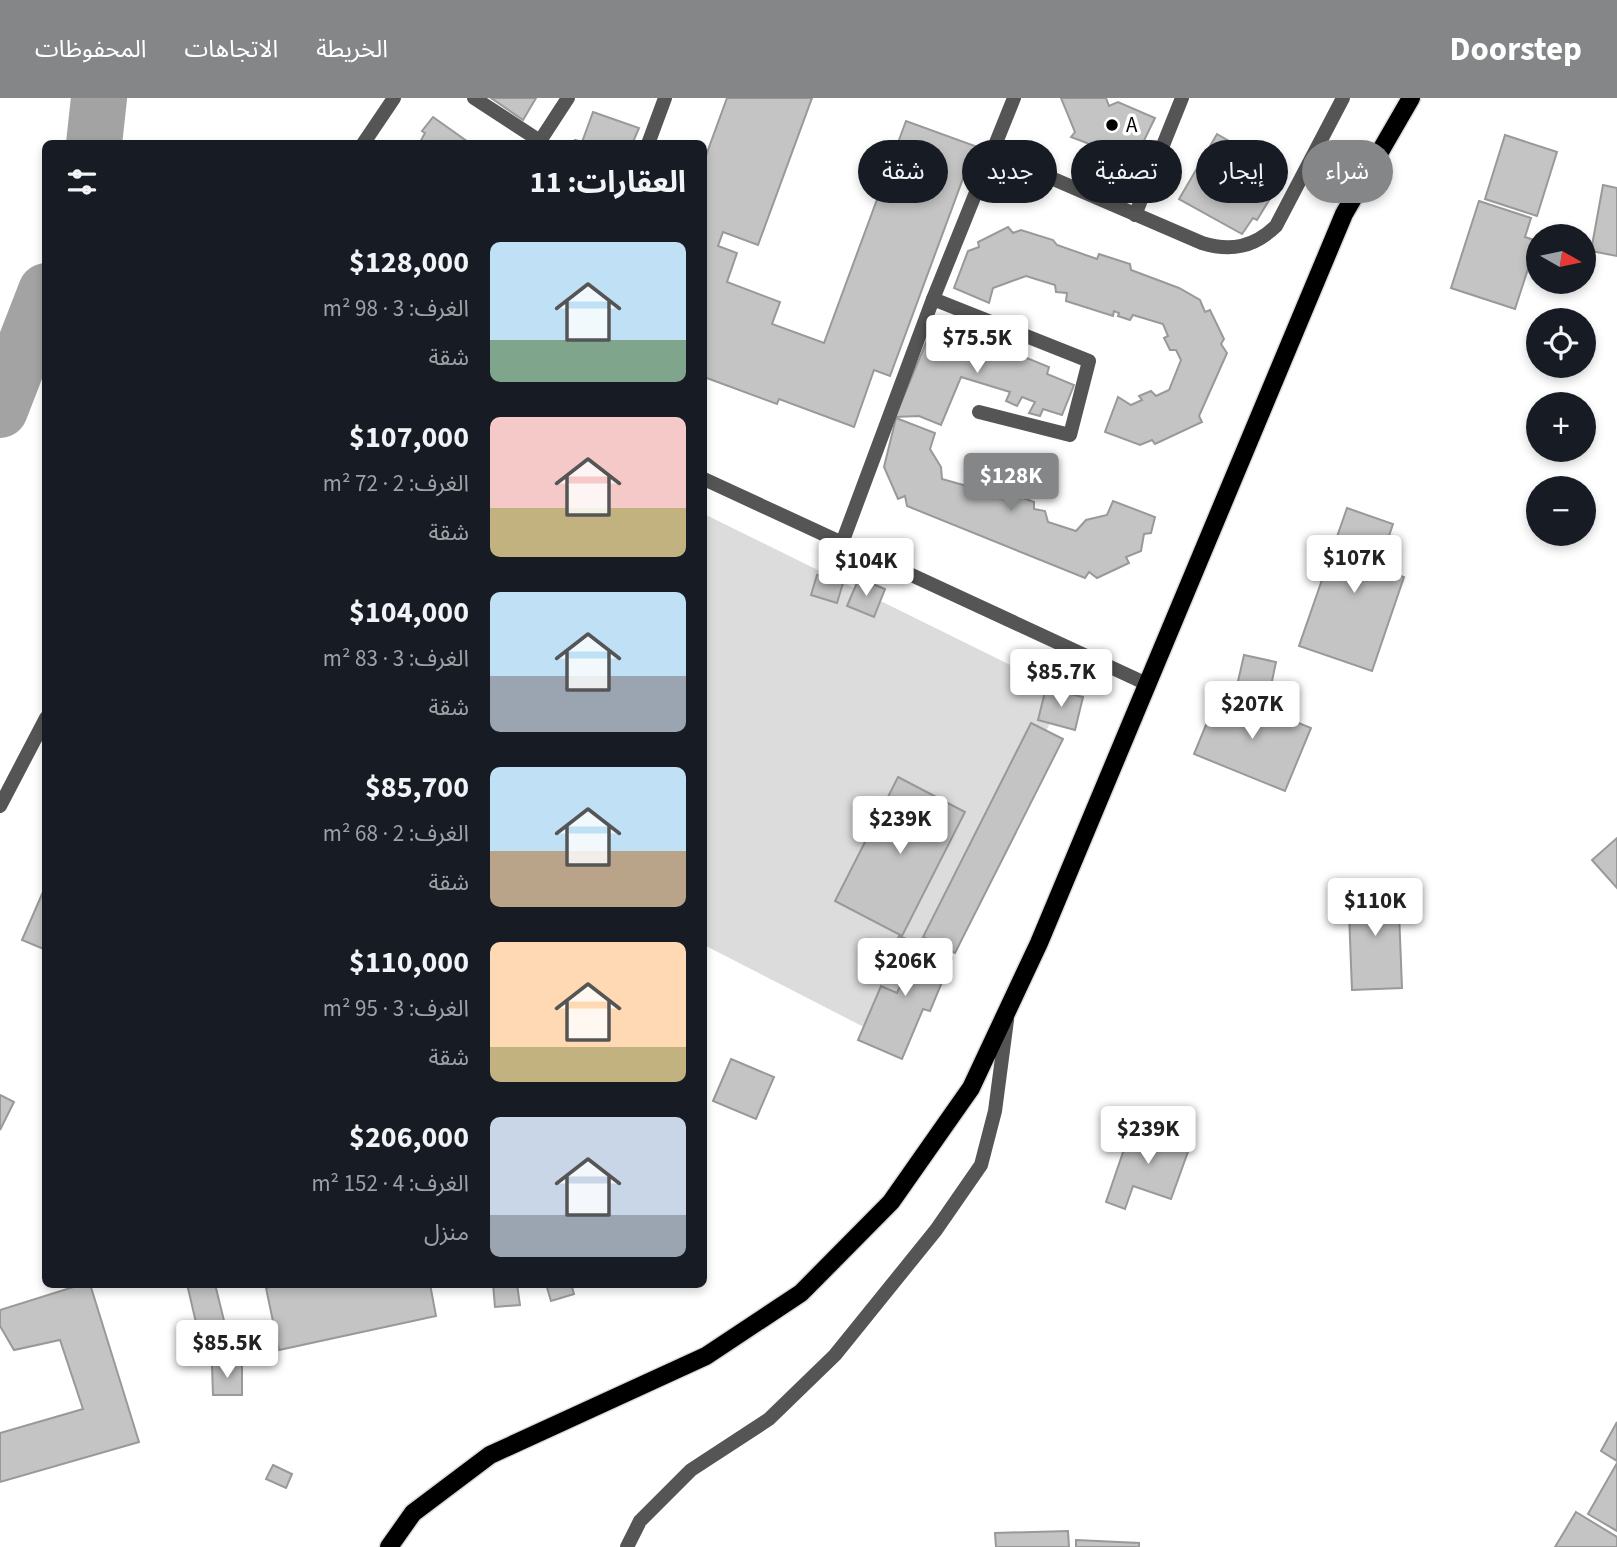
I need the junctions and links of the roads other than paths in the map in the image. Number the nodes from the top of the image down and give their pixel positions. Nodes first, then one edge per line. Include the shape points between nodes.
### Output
1 (394, 98) edge
2 (474, 98) edge
3 (568, 98) edge
4 (665, 98) edge
5 (1014, 98) edge
6 (1182, 98) edge
7 (1343, 98) edge
8 (1411, 98) edge
9 (366, 140) edge
10 (536, 140) edge
11 (540, 140) edge
12 (649, 140) edge
13 (998, 140) edge
14 (1057, 181) edge
15 (972, 203) edge
16 (1135, 215) junction
17 (933, 299) junction
18 (979, 412) dead end
19 (707, 480) edge
20 (842, 543) junction
21 (1146, 684) junction
22 (42, 726) edge
23 (0, 806) edge
24 (1009, 1008) junction
25 (389, 1547) edge
26 (627, 1547) edge

1 - 9 street
2 - 10 street
3 - 11 street
4 - 12 street
5 - 13 street
6 - 16 street
7 - 16 street via 1276,226 1257,241 1217,248
8 - 21 main road via 1344,214
14 - 16 street
15 - 17 street
17 - 18 street via 1089,360 1070,435
17 - 20 street
19 - 20 street
20 - 21 street
21 - 24 main road
22 - 23 street
24 - 25 main road via 971,1088 891,1202 801,1293 706,1356 490,1455 413,1513
24 - 26 street via 995,1111 981,1165 936,1230 835,1354 769,1419 691,1470 640,1521

